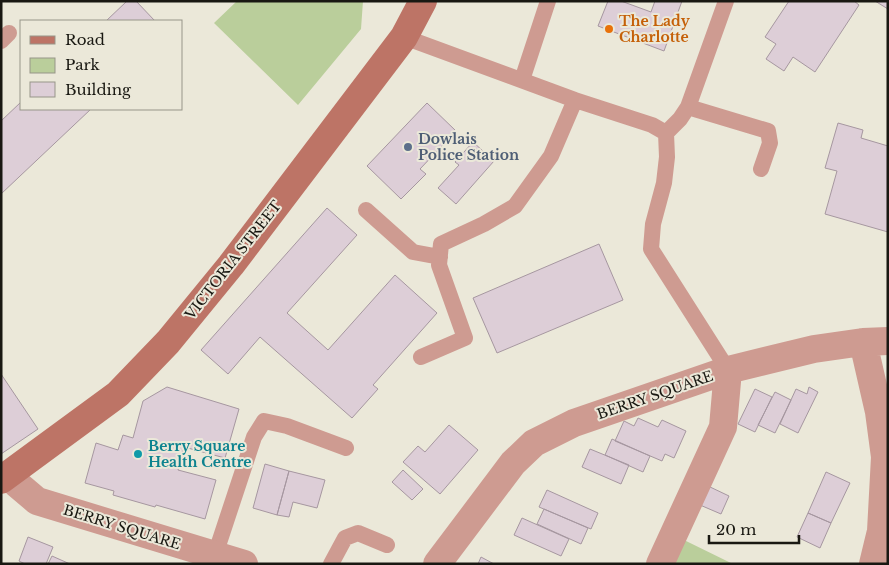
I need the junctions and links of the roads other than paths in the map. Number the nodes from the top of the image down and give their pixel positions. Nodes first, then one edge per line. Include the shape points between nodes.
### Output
1 (424, 1) edge
2 (548, 1) edge
3 (726, 1) edge
4 (404, 37) junction
5 (522, 80) junction
6 (575, 100) junction
7 (688, 107) junction
8 (666, 133) junction
9 (760, 169) dead end
10 (366, 210) dead end
11 (440, 257) junction
12 (875, 342) edge
13 (421, 357) dead end
14 (728, 370) junction
15 (346, 448) dead end
16 (6, 477) edge
17 (387, 545) dead end
18 (215, 555) junction
19 (244, 564) edge
20 (331, 564) edge
21 (437, 564) edge
22 (660, 564) edge
23 (873, 564) edge

1 - 4 street, VICTORIA STREET
2 - 5 lane
3 - 7 lane
4 - 5 lane
4 - 16 street, VICTORIA STREET via 231,265 168,342 118,394
5 - 6 lane
6 - 8 lane via 652,125
6 - 11 lane via 551,156 515,206 441,244
7 - 8 lane
7 - 9 lane via 768,132 770,143
8 - 14 lane via 664,183 653,224 651,250
10 - 11 lane via 413,252
11 - 13 lane via 439,265 465,338
12 - 14 street via 814,349
12 - 23 street via 885,457 881,531
14 - 21 street, BERRY SQUARE via 574,423 534,442 514,463
14 - 22 street, BERRY SQUARE via 723,427
15 - 18 lane via 264,420 254,437
16 - 18 street, BERRY SQUARE via 37,501
17 - 20 lane via 358,533 345,538
18 - 19 street, BERRY SQUARE

